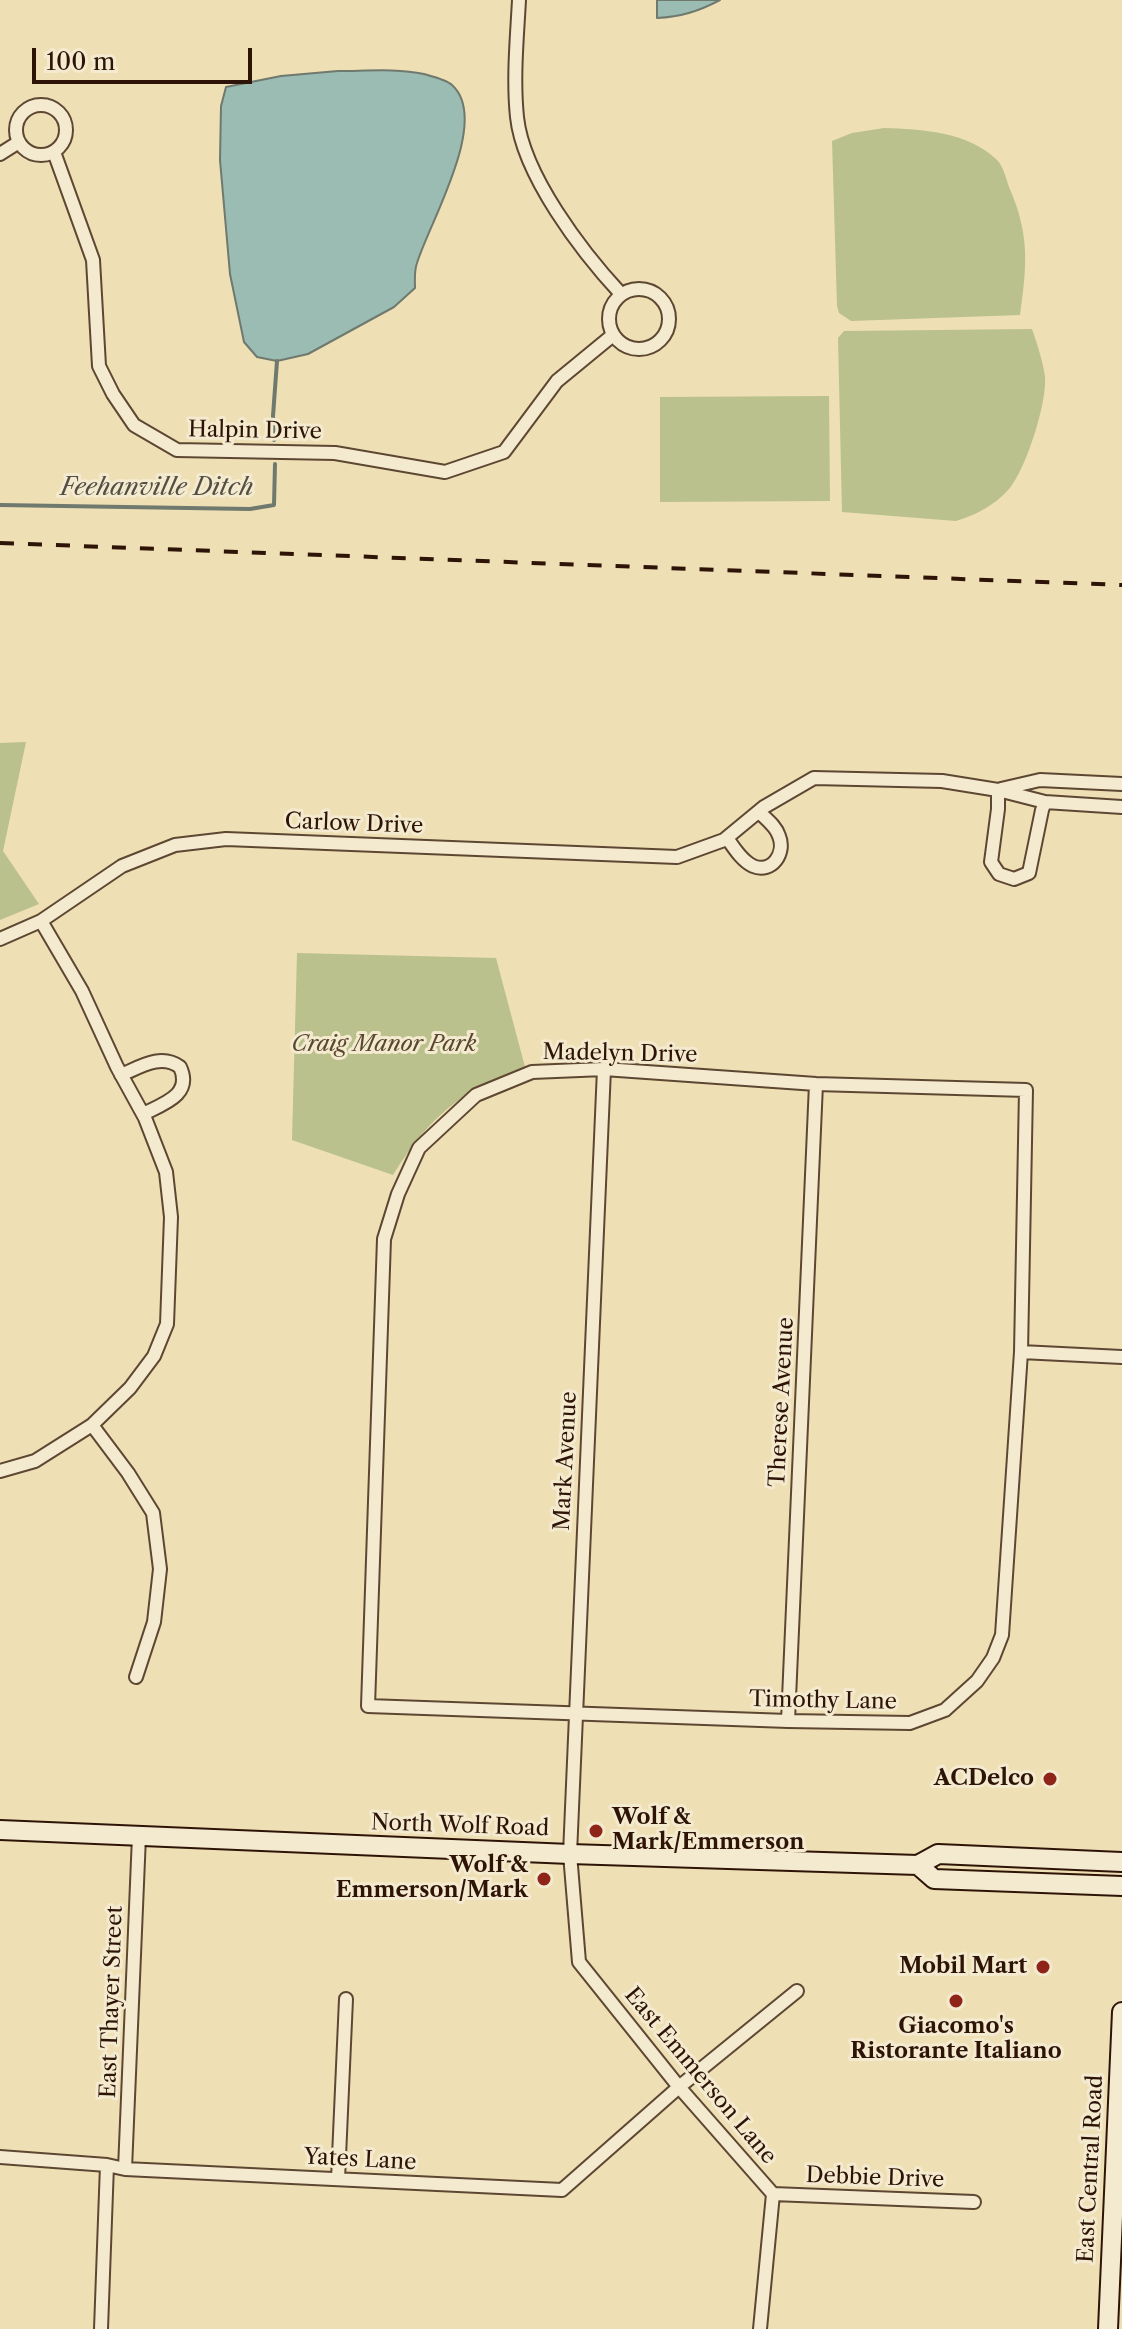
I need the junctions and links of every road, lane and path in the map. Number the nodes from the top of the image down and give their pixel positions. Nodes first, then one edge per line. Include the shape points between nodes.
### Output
1 (519, 0) edge
2 (19, 142) junction
3 (54, 152) junction
4 (0, 154) edge
5 (621, 294) junction
6 (613, 335) junction
7 (1122, 784) edge
8 (998, 790) junction
9 (1045, 802) junction
10 (1122, 807) edge
11 (759, 812) junction
12 (727, 838) junction
13 (41, 921) junction
14 (0, 939) edge
15 (604, 1069) junction
16 (121, 1075) junction
17 (816, 1084) junction
18 (1026, 1090) joint
19 (143, 1114) junction
20 (1021, 1352) junction
21 (1122, 1357) edge
22 (92, 1425) junction
23 (0, 1471) edge
24 (136, 1677) dead end
25 (368, 1706) joint
26 (575, 1714) junction
27 (788, 1721) junction
28 (0, 1830) edge
29 (139, 1836) junction
30 (570, 1854) junction
31 (1122, 1862) edge
32 (918, 1865) junction
33 (1122, 1886) edge
34 (797, 1991) dead end
35 (346, 1999) dead end
36 (1122, 2012) edge
37 (679, 2087) junction
38 (0, 2157) edge
39 (107, 2165) junction
40 (125, 2169) junction
41 (338, 2179) junction
42 (773, 2194) junction
43 (974, 2202) dead end
44 (101, 2329) edge
45 (760, 2329) edge
46 (1108, 2329) edge

1 - 5 street via 515,90 523,145 541,189
2 - 3 street via 34,154
2 - 3 street via 16,127 22,114 34,105 49,105 61,113 67,127 64,142
2 - 4 street
3 - 6 street, Halpin Drive via 93,260 99,366 134,425 177,450 335,453 445,472 504,452 557,381
5 - 6 street via 608,317
5 - 6 street via 650,291 659,296 668,325 665,334 639,349
7 - 8 street, Carlow Drive via 1040,780
8 - 9 street, Carlow Drive
8 - 9 street via 991,862 999,874 1014,879 1029,873
8 - 11 street, Carlow Drive via 942,781 814,778
9 - 10 street, Carlow Drive
11 - 12 street, Carlow Drive
11 - 12 street via 779,836 782,851 777,861 755,867
12 - 13 street, Carlow Drive via 677,857 226,839 175,845 122,866
13 - 14 street, Carlow Drive
13 - 16 street via 82,991
15 - 17 street, Madelyn Drive
15 - 25 street, Madelyn Drive via 532,1072 476,1095 419,1148 398,1194 384,1239
15 - 26 street, Mark Avenue
16 - 19 street
16 - 19 street via 154,1061 180,1067 180,1093
17 - 18 street, Madelyn Drive
17 - 27 street, Therese Avenue
18 - 20 street, Timothy Lane
19 - 22 street via 166,1172 171,1217 167,1324 154,1356
20 - 21 street
20 - 27 street, Timothy Lane via 1002,1635 993,1658 945,1710 910,1723
22 - 23 street via 35,1461
22 - 24 street via 153,1513 160,1569 154,1622
25 - 26 street, Timothy Lane
26 - 27 street, Timothy Lane
26 - 30 street, Mark Avenue
28 - 29 main road, North Wolf Road
29 - 30 main road, North Wolf Road
29 - 40 street, East Thayer Street
30 - 32 main road, North Wolf Road
30 - 37 street, East Emmerson Lane via 579,1962
31 - 32 main road, North Wolf Road via 938,1854
32 - 33 main road, North Wolf Road via 934,1879
34 - 37 street, Yates Lane
35 - 41 street
36 - 46 main road, East Central Road
37 - 41 street, Yates Lane via 562,2190
37 - 42 street, East Emmerson Lane
38 - 39 street, Yates Lane
39 - 40 street, Yates Lane
39 - 44 street
40 - 41 street, Yates Lane
42 - 43 street, Debbie Drive
42 - 45 street, East Emmerson Lane

